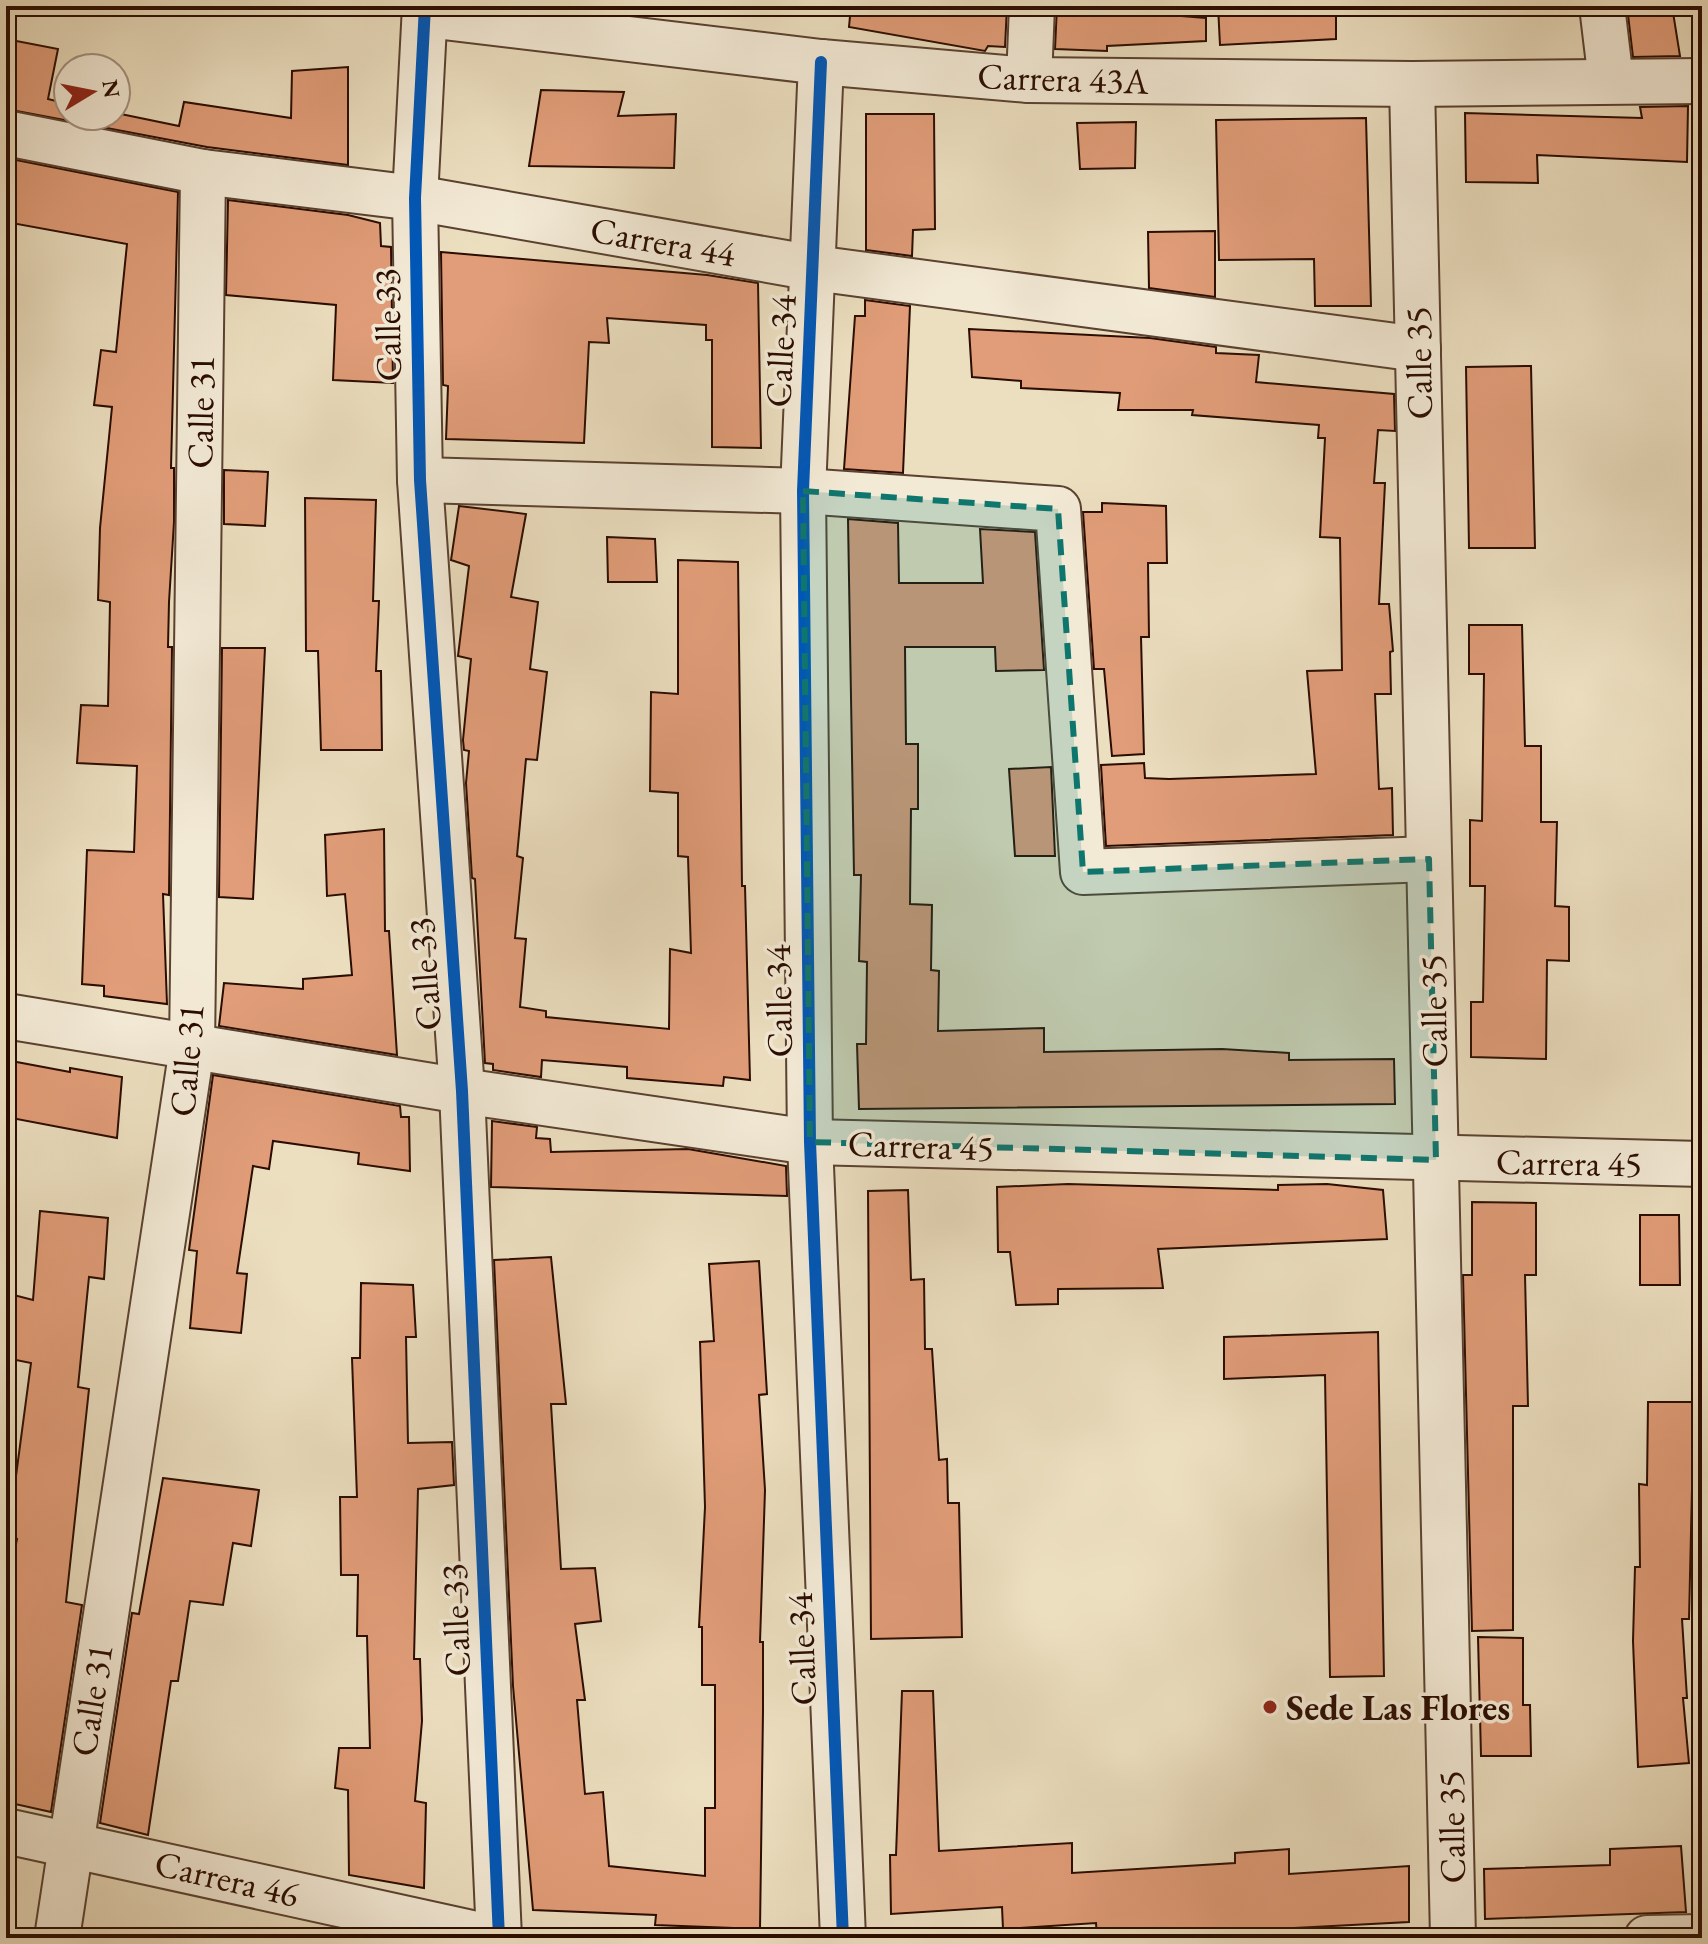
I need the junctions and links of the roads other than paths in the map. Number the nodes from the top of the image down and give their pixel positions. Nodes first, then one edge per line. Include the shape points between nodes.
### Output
1 (1032, 6) edge
2 (1602, 6) edge
3 (426, 10) edge
4 (821, 62) junction
5 (1029, 80) junction
6 (1611, 81) junction
7 (1702, 81) edge
8 (1412, 84) junction
9 (6, 133) edge
10 (203, 172) junction
11 (415, 198) junction
12 (814, 268) junction
13 (1418, 349) junction
14 (420, 480) junction
15 (803, 491) junction
16 (1429, 859) junction
17 (6, 1016) edge
18 (192, 1048) junction
19 (462, 1091) junction
20 (810, 1142) junction
21 (1436, 1160) junction
22 (1702, 1164) edge
23 (6, 1831) edge
24 (69, 1843) junction
25 (1702, 1937) edge
26 (57, 1938) edge
27 (496, 1938) edge
28 (843, 1938) edge
29 (1453, 1938) edge
30 (1647, 1938) edge

1 - 5 street
2 - 6 street
3 - 4 street, Carrera 43A
3 - 11 street, Calle 33
4 - 5 street, Carrera 43A
4 - 12 street, Calle 34
5 - 8 street, Carrera 43A
6 - 7 street, Carrera 43A
6 - 8 street, Carrera 43A
8 - 13 street, Calle 35
9 - 10 street, Carrera 44
10 - 11 street, Carrera 44
10 - 18 street, Calle 31
11 - 12 street, Carrera 44
11 - 14 street, Calle 33
12 - 13 street, Carrera 44
12 - 15 street, Calle 34
13 - 16 street, Calle 35
14 - 15 street
14 - 19 street, Calle 33
15 - 16 street via 1058,509 1083,872
15 - 20 street, Calle 34
16 - 21 street, Calle 35
17 - 18 street, Carrera 45
18 - 19 street, Carrera 45
18 - 24 street, Calle 31
19 - 20 street, Carrera 45
19 - 27 street, Calle 33
20 - 21 street, Carrera 45
20 - 28 street, Calle 34
21 - 22 street, Carrera 45
21 - 29 street, Calle 35
23 - 24 street, Carrera 46
24 - 26 street, Calle 31
24 - 27 street, Carrera 46
25 - 30 street

